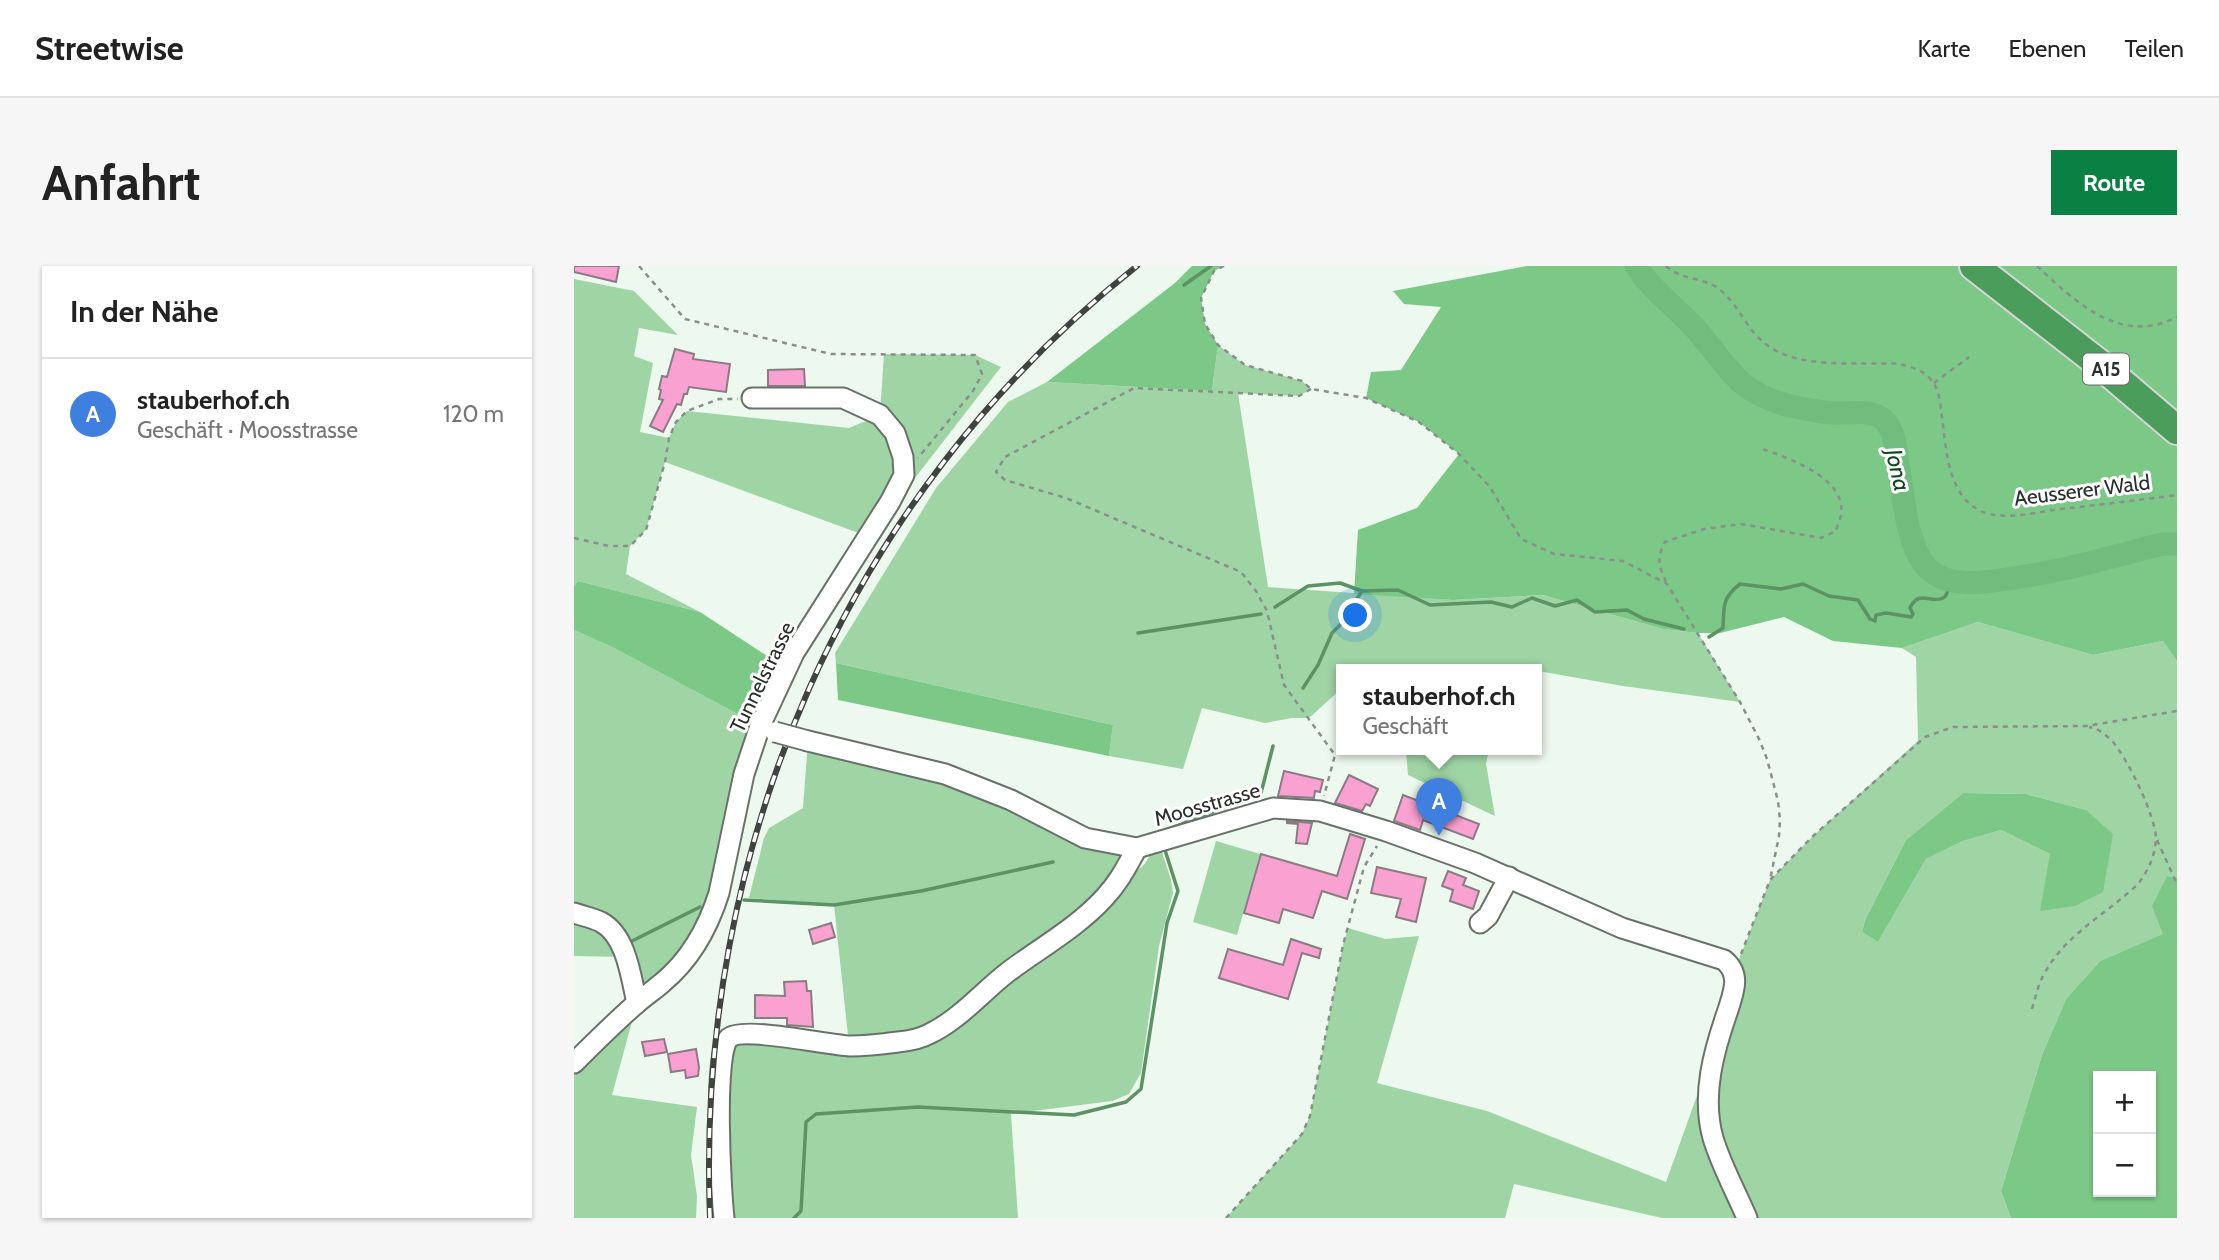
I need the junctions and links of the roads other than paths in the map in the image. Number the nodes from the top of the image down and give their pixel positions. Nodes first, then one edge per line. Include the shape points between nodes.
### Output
1 (1974, 266) edge
2 (752, 398) road end
3 (2177, 430) edge
4 (768, 729) junction
5 (1137, 848) junction
6 (1509, 877) junction
7 (574, 913) edge
8 (1480, 923) dead end
9 (637, 1003) junction
10 (574, 1063) edge
11 (724, 1218) edge
12 (1746, 1218) edge

1 - 3 highway, A15
2 - 4 street, Tunnelstrasse via 843,398 880,415 895,433 904,475 794,653
4 - 5 street, Moosstrasse, bridge via 945,774 1011,800 1084,838
4 - 9 street, Tunnelstrasse via 744,774 713,910 689,956
5 - 6 street, Moosstrasse via 1273,808 1320,811
5 - 11 street via 1103,899 926,1036 849,1046 768,1035 730,1037 719,1112
6 - 8 street
6 - 12 street, Moosstrasse via 1595,917 1724,960 1732,967 1734,988 1711,1070 1709,1119
7 - 9 street via 602,922 616,936
9 - 10 street, Tunnelstrasse

